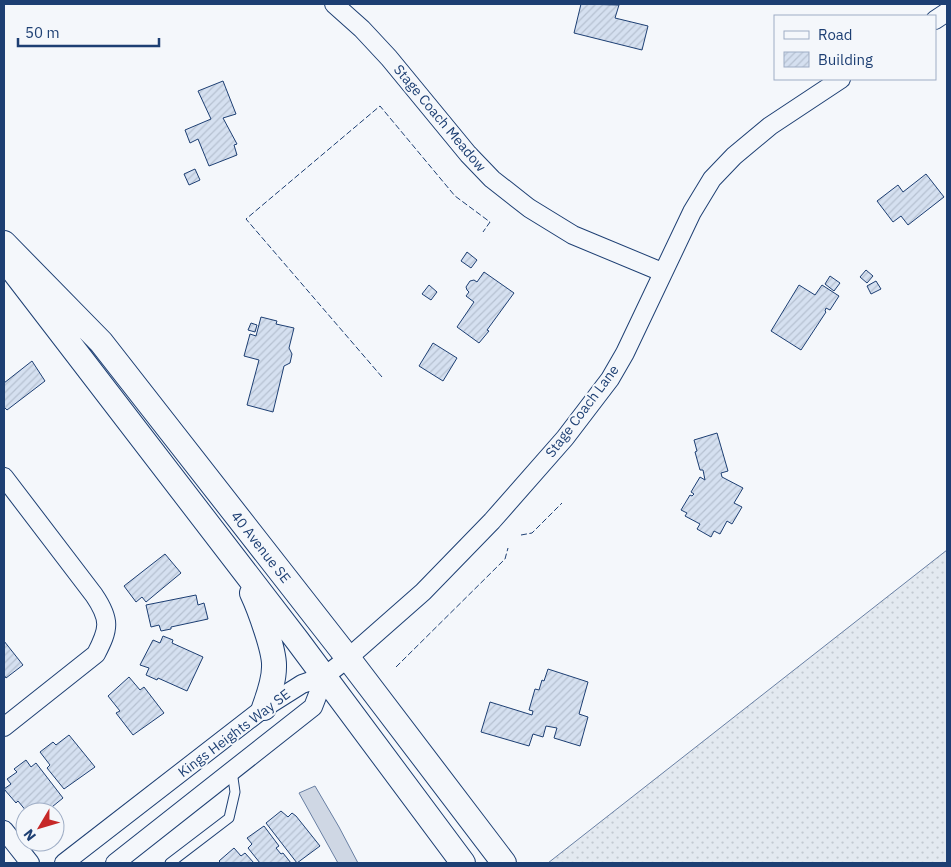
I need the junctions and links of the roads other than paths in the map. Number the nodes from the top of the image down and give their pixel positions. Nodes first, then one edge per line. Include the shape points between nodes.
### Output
1 (334, 4) edge
2 (947, 12) edge
3 (936, 19) edge
4 (839, 80) edge
5 (4, 243) edge
6 (4, 259) edge
7 (662, 272) junction
8 (4, 477) edge
9 (238, 562) junction
10 (348, 658) junction
11 (325, 676) junction
12 (264, 708) junction
13 (4, 728) edge
14 (232, 771) junction
15 (4, 830) edge
16 (30, 863) edge
17 (64, 863) edge
18 (115, 863) edge
19 (170, 863) edge
20 (463, 863) edge
21 (504, 863) edge

1 - 7 street, Stage Coach Meadow via 389,58 492,179 529,208 573,235
2 - 3 street
4 - 7 street, Stage Coach Lane via 770,126 712,179
5 - 10 street, 40 Avenue SE via 101,342
6 - 9 street, 40 Avenue SE
7 - 10 street, Stage Coach Lane via 610,379 565,438 423,592
8 - 13 street via 94,595 103,608 107,623 96,654
9 - 11 street, 40 Avenue SE
9 - 12 street via 259,608 275,664
10 - 11 street, Stage Coach Lane
10 - 21 street, 40 Avenue SE
11 - 12 street, Kings Heights Way SE via 302,684
11 - 14 street, Kings Heights Way SE via 313,707
11 - 20 street, 40 Avenue SE
12 - 17 street, Kings Heights Way SE
14 - 18 street, Kings Heights Way SE
14 - 19 lane via 235,792 229,818
15 - 16 street

